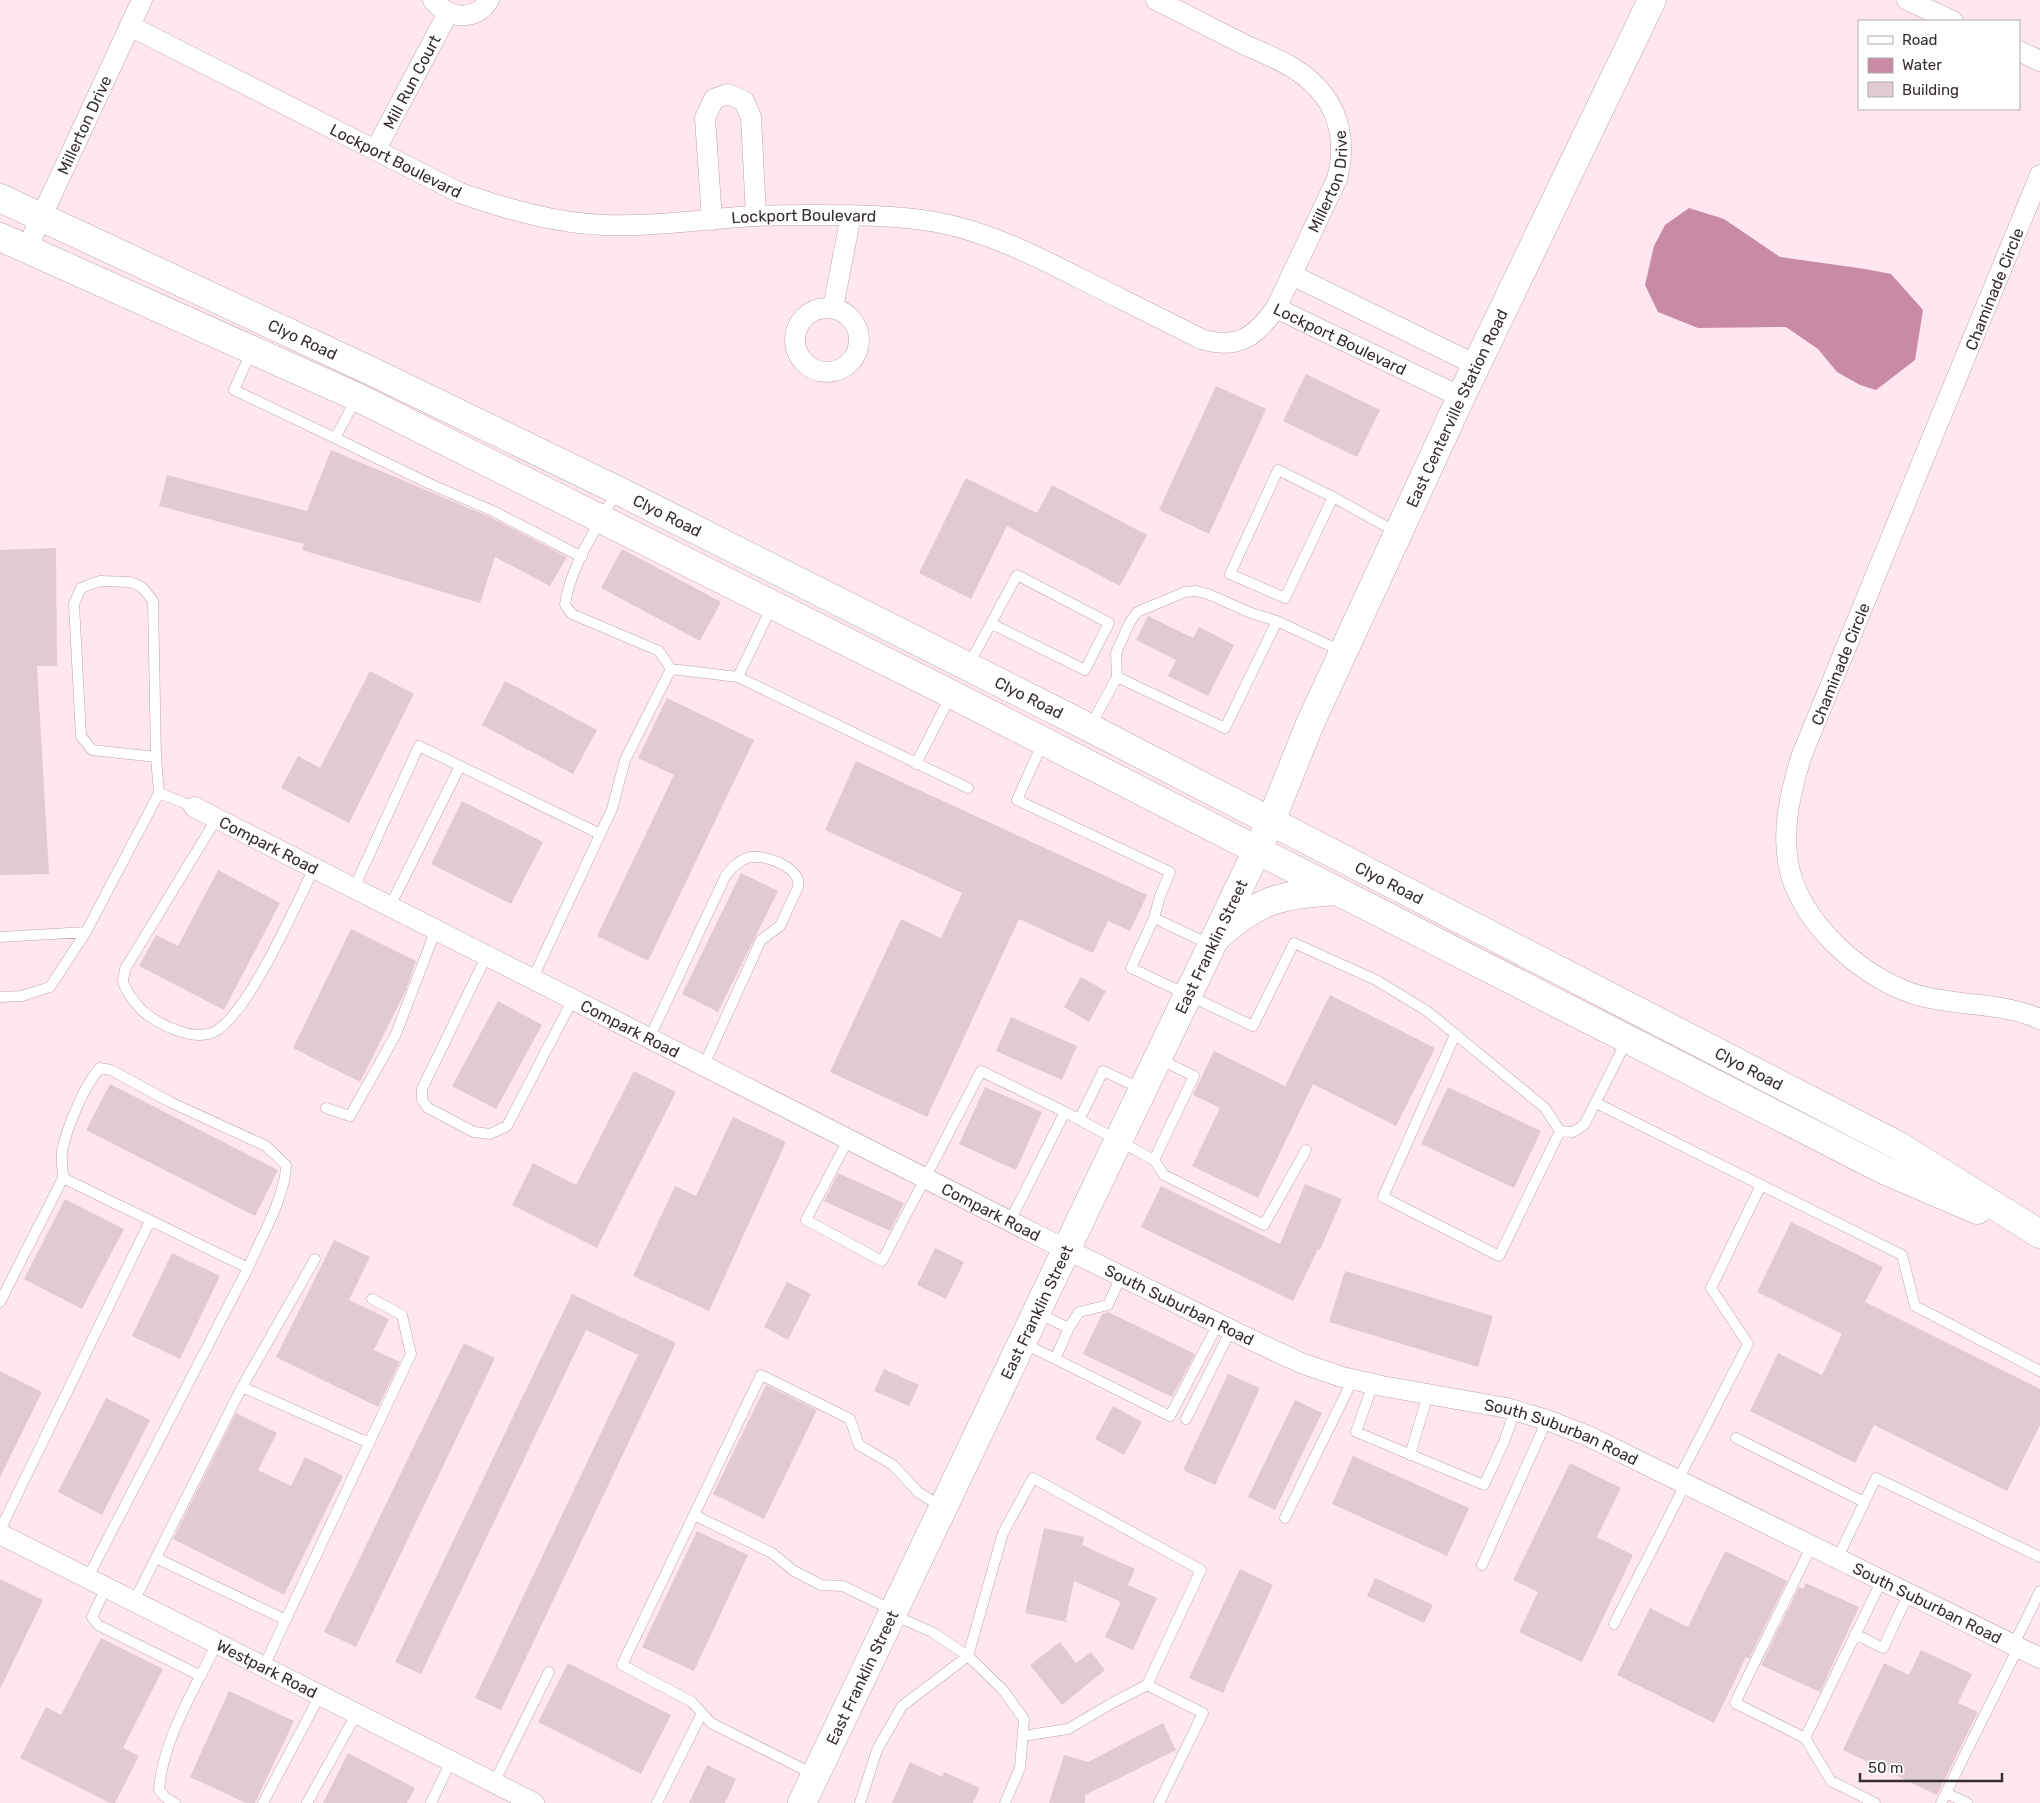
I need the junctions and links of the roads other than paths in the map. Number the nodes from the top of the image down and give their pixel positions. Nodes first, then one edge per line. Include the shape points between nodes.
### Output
1 (142, 0) edge
2 (433, 0) edge
3 (489, 0) edge
4 (1156, 0) edge
5 (1652, 0) edge
6 (1907, 0) edge
7 (448, 13) junction
8 (1951, 20) edge
9 (130, 26) junction
10 (2020, 51) edge
11 (2040, 61) edge
12 (376, 149) junction
13 (2040, 175) edge
14 (0, 198) edge
15 (851, 215) junction
16 (756, 216) junction
17 (40, 218) junction
18 (712, 220) junction
19 (0, 237) edge
20 (26, 250) junction
21 (1292, 275) junction
22 (833, 308) dead end
23 (1276, 308) junction
24 (253, 350) junction
25 (1476, 365) junction
26 (364, 384) junction
27 (1461, 397) junction
28 (336, 438) junction
29 (617, 490) junction
30 (1333, 497) junction
31 (601, 520) junction
32 (1399, 533) junction
33 (582, 556) junction
34 (772, 606) junction
35 (1277, 621) junction
36 (992, 624) junction
37 (1344, 652) junction
38 (968, 666) junction
39 (671, 669) junction
40 (738, 677) junction
41 (1117, 677) junction
42 (951, 694) junction
43 (1090, 728) junction
44 (1044, 742) junction
45 (156, 757) junction
46 (916, 764) junction
47 (460, 766) junction
48 (968, 788) dead end
49 (158, 793) junction
50 (194, 807) joint
51 (217, 818) junction
52 (1271, 821) junction
53 (600, 834) junction
54 (1256, 849) junction
55 (314, 868) junction
56 (354, 888) junction
57 (1339, 891) junction
58 (390, 906) junction
59 (1154, 918) junction
60 (436, 929) junction
61 (86, 932) junction
62 (0, 937) edge
63 (1212, 943) junction
64 (487, 955) junction
65 (533, 978) junction
66 (1187, 995) junction
67 (0, 997) edge
68 (573, 998) junction
69 (2040, 1019) edge
70 (1455, 1035) junction
71 (650, 1037) junction
72 (1628, 1039) junction
73 (1157, 1058) junction
74 (704, 1065) junction
75 (1142, 1089) junction
76 (1596, 1103) junction
77 (326, 1108) dead end
78 (1065, 1112) junction
79 (1079, 1120) junction
80 (1560, 1131) junction
81 (848, 1138) junction
82 (1118, 1141) junction
83 (1306, 1150) dead end
84 (1154, 1160) junction
85 (63, 1178) junction
86 (927, 1178) junction
87 (1761, 1185) junction
88 (150, 1221) junction
89 (1010, 1221) junction
90 (2040, 1236) edge
91 (1066, 1249) junction
92 (315, 1259) dead end
93 (248, 1268) junction
94 (1121, 1276) junction
95 (372, 1299) dead end
96 (0, 1302) edge
97 (1036, 1312) junction
98 (1224, 1327) junction
99 (1069, 1328) junction
100 (1022, 1342) junction
101 (1054, 1359) junction
102 (2040, 1371) edge
103 (1353, 1379) junction
104 (1373, 1384) junction
105 (242, 1387) junction
106 (1428, 1394) junction
107 (1515, 1410) junction
108 (1186, 1419) dead end
109 (1547, 1420) junction
110 (1736, 1438) dead end
111 (369, 1443) junction
112 (1410, 1455) junction
113 (1682, 1481) junction
114 (1864, 1502) junction
115 (943, 1508) junction
116 (694, 1515) junction
117 (1285, 1518) dead end
118 (0, 1532) edge
119 (1812, 1545) junction
120 (1838, 1557) junction
121 (2040, 1557) edge
122 (156, 1558) junction
123 (1482, 1565) dead end
124 (87, 1579) junction
125 (1882, 1580) junction
126 (106, 1588) junction
127 (2040, 1590) edge
128 (1910, 1593) junction
129 (133, 1603) junction
130 (893, 1612) junction
131 (286, 1620) junction
132 (1614, 1624) dead end
133 (1855, 1634) junction
134 (217, 1643) junction
135 (2016, 1647) junction
136 (968, 1656) junction
137 (2040, 1658) edge
138 (264, 1666) junction
139 (549, 1672) dead end
140 (201, 1676) junction
141 (1147, 1685) junction
142 (320, 1695) junction
143 (357, 1713) junction
144 (702, 1713) junction
145 (1023, 1736) junction
146 (1805, 1738) junction
147 (451, 1761) junction
148 (815, 1775) junction
149 (494, 1783) junction
150 (1946, 1793) junction
151 (175, 1803) edge
152 (263, 1803) edge
153 (307, 1803) edge
154 (431, 1803) edge
155 (534, 1803) edge
156 (657, 1803) edge
157 (802, 1803) edge
158 (860, 1803) edge
159 (1005, 1803) edge
160 (1159, 1803) edge
161 (1875, 1803) edge
162 (1941, 1803) edge
163 (1967, 1803) edge

1 - 9 street, Millerton Drive
2 - 7 street
3 - 7 street via 479,11 469,15
4 - 21 street, Millerton Drive via 1293,68 1318,88 1329,102 1337,119 1341,162 1337,179
5 - 25 street, East Centerville Station Road
6 - 8 street
7 - 12 street, Mill Run Court
9 - 12 street, Lockport Boulevard
9 - 17 street, Millerton Drive
10 - 11 street
12 - 18 street, Lockport Boulevard via 460,193 530,214 604,225
13 - 69 street, Chaminade Circle via 1802,758 1786,821 1788,863 1800,898 1822,930 1855,963 1892,986 1924,997 2016,1010
14 - 17 street, Clyo Road
15 - 16 street, Lockport Boulevard
15 - 22 street
15 - 23 street, Lockport Boulevard via 896,217 965,228 1009,244 1201,339 1219,344 1250,336 1263,327
16 - 18 street, Lockport Boulevard
16 - 18 street via 751,117 744,101 728,94 714,99 705,118
17 - 20 street, Millerton Drive
17 - 26 street, Clyo Road
19 - 20 street, Clyo Road
20 - 24 street, Clyo Road
21 - 23 street, Millerton Drive
21 - 25 street
23 - 27 street, Lockport Boulevard
24 - 26 street, Clyo Road
24 - 28 lane via 234,390
25 - 27 street, East Centerville Station Road
26 - 28 lane
26 - 29 street, Clyo Road
26 - 31 street, Clyo Road
27 - 32 street, East Centerville Station Road
28 - 33 lane
29 - 31 lane
29 - 38 street, Clyo Road
30 - 30 lane via 1278,470 1230,574 1285,598
30 - 32 lane
31 - 33 lane
31 - 34 street, Clyo Road
32 - 37 street, East Centerville Station Road
33 - 39 lane via 566,592 564,605 572,614 659,651
34 - 40 lane
34 - 42 street, Clyo Road
35 - 37 lane
35 - 41 lane via 1208,594 1185,592 1137,612 1116,653
35 - 41 lane via 1225,728
36 - 36 lane via 1017,575 1109,623 1085,670
36 - 38 lane
37 - 52 street, East Centerville Station Road via 1309,726
38 - 43 street, Clyo Road
39 - 40 lane
39 - 53 lane via 625,760 612,809
40 - 46 lane
41 - 43 lane
42 - 44 street, Clyo Road
42 - 46 lane
43 - 52 street, Clyo Road
44 - 54 street, Clyo Road
44 - 59 lane via 1017,800 1170,872
45 - 45 lane via 154,601 142,587 130,582 100,580 81,588 74,604 81,736 92,750
45 - 49 lane
46 - 48 lane
47 - 53 lane
47 - 56 lane via 419,746
47 - 58 lane
49 - 50 lane
49 - 61 lane
50 - 51 street, Compark Road
51 - 55 street, Compark Road
51 - 55 lane via 125,969 123,980 132,998 147,1015 164,1025 198,1034 212,1033 224,1025 255,982
52 - 54 street, East Franklin Street
52 - 90 street, Clyo Road via 1899,1146
53 - 65 lane
54 - 57 street, Clyo Road
54 - 63 street, East Franklin Street
55 - 56 street, Compark Road
56 - 58 street, Compark Road
57 - 63 street via 1293,894 1267,901 1239,917
57 - 72 street, Clyo Road
58 - 60 street, Compark Road
59 - 63 lane
59 - 66 lane via 1131,968
60 - 64 street, Compark Road
60 - 77 lane via 396,1034 350,1116
61 - 62 lane
61 - 67 lane via 50,987 22,996
63 - 66 street, East Franklin Street
64 - 65 street, Compark Road
64 - 68 lane via 422,1089 422,1100 428,1108 474,1132 490,1134 507,1126
65 - 68 street, Compark Road
66 - 70 lane via 1253,1026 1294,943 1376,980 1427,1010
66 - 73 street, East Franklin Street
68 - 71 street, Compark Road
70 - 80 lane via 1545,1108
70 - 80 lane via 1383,1198 1499,1256
71 - 74 street, Compark Road
71 - 74 lane via 726,875 748,857 767,858 787,867 797,874 800,880 798,887 780,926 761,940
72 - 76 lane
72 - 90 street, Clyo Road via 1886,1171
73 - 75 street, East Franklin Street
73 - 84 lane via 1194,1076
74 - 81 street, Compark Road
75 - 79 lane via 1103,1071
75 - 82 street, East Franklin Street
76 - 80 lane via 1584,1125 1573,1132
76 - 87 lane
78 - 79 lane
78 - 86 lane via 981,1071
78 - 89 lane
79 - 82 lane
81 - 86 street, Compark Road
81 - 86 lane via 806,1220 882,1261
82 - 84 lane
82 - 91 street, East Franklin Street
83 - 84 lane via 1264,1225 1164,1175
85 - 88 lane
85 - 93 lane via 62,1149 70,1125 92,1077 100,1068 111,1070 170,1102 266,1146 286,1165 286,1176 278,1199
85 - 96 lane
86 - 89 street, Compark Road
87 - 102 lane via 1902,1255 1915,1306
87 - 113 lane via 1712,1288 1748,1344
88 - 93 lane
88 - 118 lane
89 - 91 street, Compark Road
91 - 94 street, South Suburban Road
91 - 97 street, East Franklin Street
92 - 105 lane
93 - 124 lane
94 - 98 street, South Suburban Road
94 - 99 lane via 1108,1305 1079,1312
95 - 111 lane via 402,1315 410,1354
97 - 99 lane
97 - 100 street, East Franklin Street
98 - 101 lane via 1170,1416
98 - 103 street, South Suburban Road via 1301,1363
98 - 108 lane
99 - 101 lane
100 - 101 lane
100 - 115 street, East Franklin Street
103 - 104 street, South Suburban Road
103 - 117 lane
104 - 106 street, South Suburban Road
104 - 112 lane via 1356,1432
105 - 111 lane
105 - 122 lane
106 - 107 street, South Suburban Road
106 - 112 lane
107 - 109 street, South Suburban Road
107 - 112 lane via 1484,1485
109 - 113 street, South Suburban Road
109 - 123 lane
110 - 114 lane
111 - 131 lane
113 - 119 street, South Suburban Road
113 - 132 lane
114 - 120 lane
114 - 121 lane via 1876,1478
115 - 116 lane via 918,1492 893,1465 859,1444 850,1419 761,1375
115 - 130 street, East Franklin Street
116 - 130 lane via 772,1553 794,1571 821,1585 843,1586
116 - 144 lane via 622,1665 692,1702
118 - 124 street, Westpark Road
119 - 120 street, South Suburban Road
119 - 146 lane via 1735,1703
120 - 125 street, South Suburban Road
122 - 129 lane
122 - 131 lane
124 - 126 street, Westpark Road
125 - 128 street, South Suburban Road
125 - 133 lane
126 - 129 street, Westpark Road
126 - 140 lane via 92,1617 98,1625
127 - 135 lane
128 - 133 lane via 1883,1648
128 - 135 street, South Suburban Road
129 - 134 street, Westpark Road
130 - 136 lane
130 - 148 street, East Franklin Street
131 - 138 lane
133 - 146 lane
134 - 138 street, Westpark Road
134 - 140 lane
135 - 137 street, South Suburban Road
135 - 150 lane
136 - 141 lane via 1003,1533 1033,1478 1201,1570
136 - 145 lane via 1003,1690 1024,1719
136 - 158 lane via 902,1706 878,1750
138 - 142 street, Westpark Road
139 - 149 lane
140 - 151 lane via 171,1740 160,1776 159,1790
141 - 145 lane via 1068,1729
141 - 160 lane via 1203,1713
142 - 143 street, Westpark Road
142 - 152 lane
143 - 147 street, Westpark Road
143 - 153 lane
144 - 148 lane via 711,1723
144 - 156 lane
145 - 159 lane via 1020,1768
146 - 161 lane via 1831,1781
147 - 149 street, Westpark Road
147 - 154 lane
148 - 157 street, East Franklin Street
149 - 155 street, Westpark Road
150 - 162 lane
150 - 163 lane

